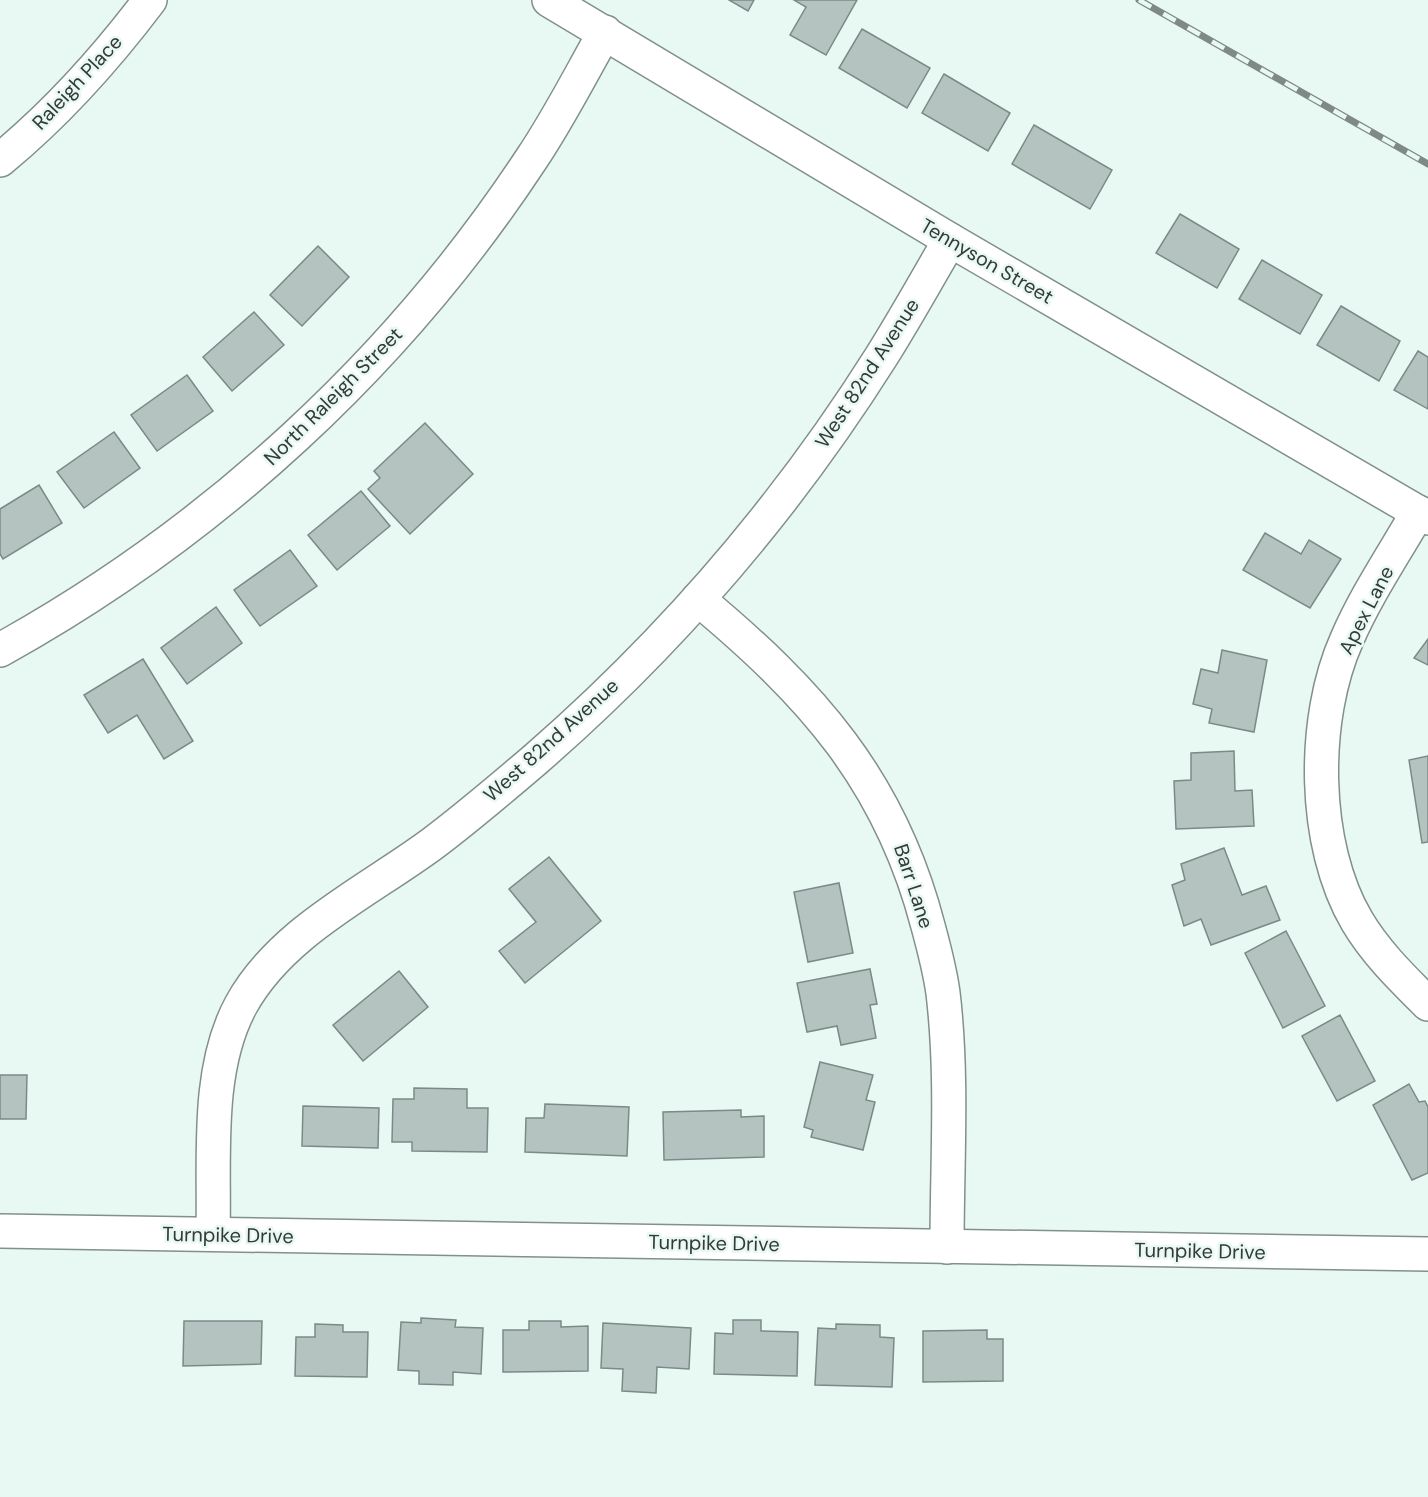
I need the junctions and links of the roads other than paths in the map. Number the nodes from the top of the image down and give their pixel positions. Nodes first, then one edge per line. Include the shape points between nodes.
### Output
1 (150, 0) edge
2 (549, 0) edge
3 (605, 32) junction
4 (0, 160) edge
5 (950, 240) junction
6 (1423, 515) edge
7 (698, 599) junction
8 (0, 650) edge
9 (1428, 1004) edge
10 (0, 1232) edge
11 (213, 1234) junction
12 (947, 1247) junction
13 (1428, 1254) edge

1 - 4 street, Raleigh Place via 79,84
2 - 3 street, Tennyson Street
3 - 5 street, Tennyson Street
3 - 8 street, North Raleigh Street via 532,158 399,332 356,379 304,431 138,563
5 - 6 street, Tennyson Street
5 - 7 street, West 82nd Avenue via 881,358 805,467
6 - 9 street, Apex Lane via 1346,641 1325,722 1323,792 1334,861 1356,919 1380,954
7 - 11 street, West 82nd Avenue via 536,758 434,843 323,919 281,954 252,987 231,1027 217,1084
7 - 12 street, Barr Lane via 794,686 853,756 894,826 918,887 943,992
10 - 11 street, Turnpike Drive
11 - 12 street, Turnpike Drive
12 - 13 street, Turnpike Drive

